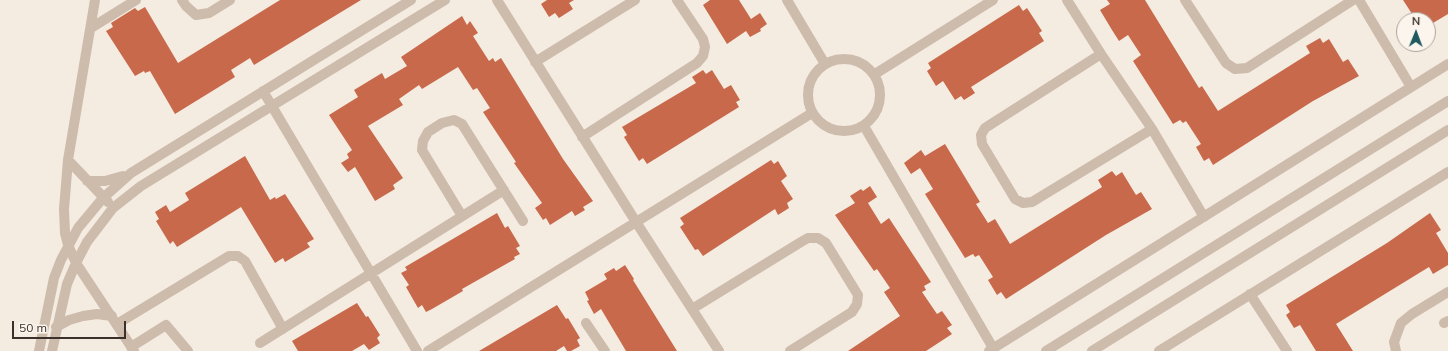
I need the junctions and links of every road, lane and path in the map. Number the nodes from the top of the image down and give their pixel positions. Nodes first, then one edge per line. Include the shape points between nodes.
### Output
1 (95, 0) edge
2 (136, 0) edge
3 (182, 0) edge
4 (230, 0) edge
5 (411, 0) edge
6 (445, 0) edge
7 (497, 0) edge
8 (635, 0) edge
9 (676, 0) edge
10 (787, 0) edge
11 (993, 0) edge
12 (1067, 0) edge
13 (1185, 0) edge
14 (1353, 0) edge
15 (1359, 0) edge
16 (91, 28) junction
17 (1101, 54) junction
18 (536, 62) junction
19 (825, 64) junction
20 (1448, 64) edge
21 (875, 74) junction
22 (1411, 87) junction
23 (263, 91) junction
24 (1448, 101) edge
25 (273, 107) junction
26 (812, 113) junction
27 (864, 126) junction
28 (1152, 129) junction
29 (1448, 130) edge
30 (582, 137) junction
31 (68, 160) junction
32 (1448, 172) edge
33 (131, 173) junction
34 (87, 181) junction
35 (504, 190) junction
36 (103, 198) junction
37 (113, 208) junction
38 (462, 216) junction
39 (1204, 216) junction
40 (523, 221) dead end
41 (636, 222) junction
42 (68, 245) junction
43 (76, 263) junction
44 (372, 274) junction
45 (1448, 292) edge
46 (1250, 294) junction
47 (692, 309) junction
48 (114, 320) junction
49 (586, 324) dead end
50 (56, 327) junction
51 (283, 329) junction
52 (260, 344) dead end
53 (133, 349) edge
54 (991, 350) edge
55 (39, 351) edge
56 (52, 351) edge
57 (188, 351) edge
58 (417, 351) edge
59 (428, 351) edge
60 (605, 351) edge
61 (719, 351) edge
62 (790, 351) edge
63 (1046, 351) edge
64 (1092, 351) edge
65 (1159, 351) edge
66 (1287, 351) edge
67 (1396, 351) edge

1 - 16 street
2 - 16 street
3 - 4 street via 196,15 209,13
5 - 23 street
6 - 25 street
7 - 18 street
8 - 18 street
9 - 30 street via 703,39 703,56 697,63
10 - 19 street
11 - 21 street
12 - 17 street
13 - 14 street via 1226,63 1235,69 1247,68
15 - 22 street
16 - 31 street
17 - 28 street
17 - 28 street via 985,128 981,136 982,144 1016,199 1023,203 1032,202
18 - 30 street
19 - 21 street via 843,58 855,59
19 - 26 street via 812,77 808,88 808,101
20 - 22 street
21 - 27 street via 880,85 879,108
22 - 39 street
23 - 25 street
23 - 33 street
24 - 63 street
25 - 37 street via 141,186
25 - 44 street
26 - 27 street via 820,122 835,130 853,130
26 - 41 street
27 - 54 street
28 - 39 street
29 - 64 street
30 - 41 street
31 - 34 street
31 - 42 street via 64,222
32 - 46 street
33 - 34 street via 105,182
33 - 36 street
34 - 36 street
35 - 38 street
35 - 38 street via 462,124 454,120 442,123 428,132 422,150
35 - 40 street
36 - 37 street
36 - 42 street
37 - 43 street via 87,242
38 - 44 street
39 - 54 street
41 - 47 street
41 - 59 street
42 - 43 street
42 - 55 street via 54,278
43 - 48 street
43 - 50 street via 67,284
44 - 51 street
44 - 58 street
45 - 67 street via 1401,323 1394,342
46 - 65 street
46 - 66 street
47 - 61 street
47 - 62 street via 808,238 818,238 826,243 858,295 857,304 852,312
48 - 50 street via 98,314 69,320
48 - 51 street via 229,256 238,256 245,261
48 - 53 street
49 - 60 street
50 - 56 street
51 - 52 street
53 - 57 street via 166,325

